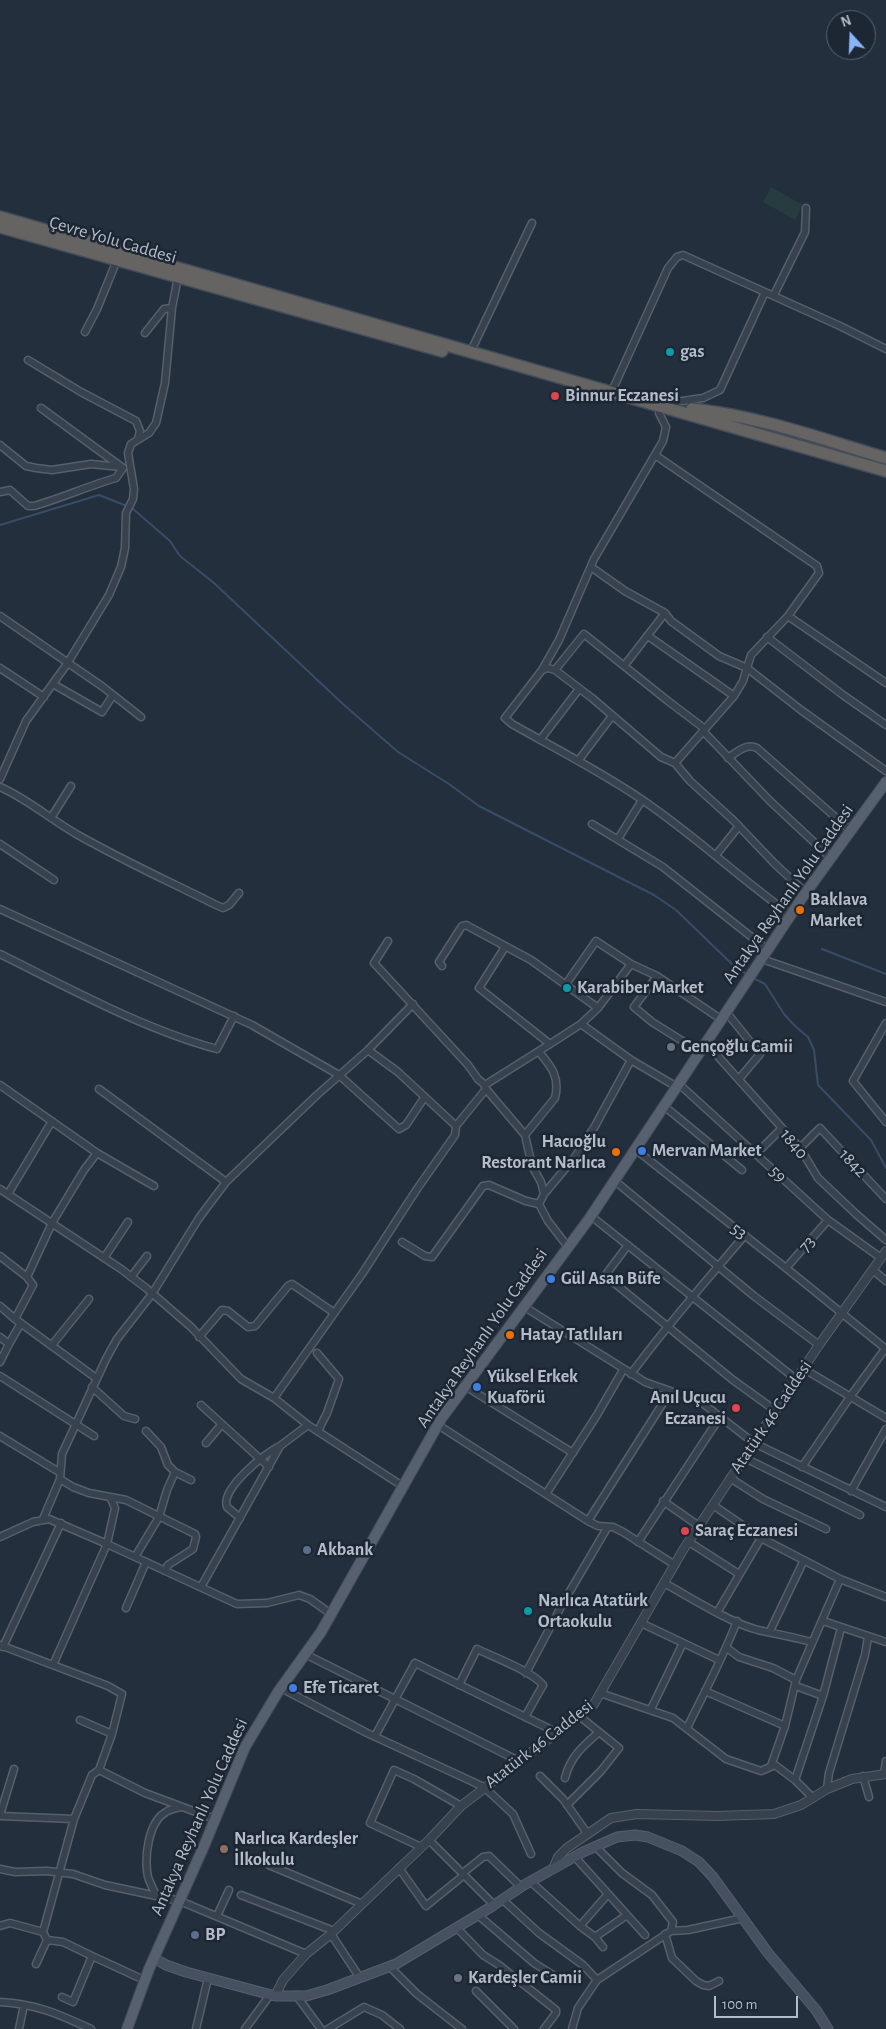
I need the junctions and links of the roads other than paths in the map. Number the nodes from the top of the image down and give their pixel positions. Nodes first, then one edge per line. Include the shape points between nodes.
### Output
1 (806, 208) dead end
2 (0, 217) edge
3 (532, 223) dead end
4 (0, 227) edge
5 (117, 260) junction
6 (178, 277) junction
7 (217, 283) junction
8 (765, 292) junction
9 (774, 296) junction
10 (172, 308) junction
11 (85, 332) dead end
12 (145, 333) dead end
13 (886, 349) edge
14 (472, 351) junction
15 (28, 360) dead end
16 (612, 391) junction
17 (41, 408) dead end
18 (659, 409) junction
19 (138, 439) junction
20 (773, 441) junction
21 (0, 445) edge
22 (655, 455) junction
23 (886, 458) edge
24 (123, 468) junction
25 (132, 470) junction
26 (886, 471) edge
27 (886, 477) edge
28 (0, 492) edge
29 (591, 566) junction
30 (665, 613) junction
31 (0, 616) edge
32 (788, 616) junction
33 (648, 636) junction
34 (767, 637) junction
35 (67, 664) junction
36 (624, 666) junction
37 (0, 668) edge
38 (747, 668) junction
39 (542, 670) junction
40 (555, 670) junction
41 (886, 682) edge
42 (53, 684) junction
43 (579, 689) junction
44 (113, 695) junction
45 (44, 696) junction
46 (734, 696) junction
47 (612, 716) junction
48 (140, 717) dead end
49 (886, 725) edge
50 (705, 730) junction
51 (540, 740) junction
52 (728, 758) junction
53 (578, 761) junction
54 (675, 763) junction
55 (886, 771) edge
56 (0, 779) edge
57 (886, 782) edge
58 (71, 786) dead end
59 (0, 787) edge
60 (642, 800) junction
61 (51, 818) junction
62 (592, 824) dead end
63 (739, 826) junction
64 (851, 831) junction
65 (618, 839) junction
66 (0, 844) edge
67 (716, 855) junction
68 (832, 858) junction
69 (54, 880) dead end
70 (239, 893) dead end
71 (806, 893) junction
72 (0, 909) edge
73 (792, 915) junction
74 (388, 940) dead end
75 (505, 947) junction
76 (0, 954) edge
77 (765, 955) junction
78 (632, 964) junction
79 (442, 966) dead end
80 (657, 976) junction
81 (566, 984) junction
82 (886, 1002) edge
83 (413, 1004) junction
84 (598, 1008) junction
85 (234, 1016) junction
86 (724, 1016) junction
87 (886, 1023) edge
88 (581, 1024) junction
89 (706, 1043) junction
90 (550, 1044) junction
91 (368, 1050) junction
92 (539, 1052) junction
93 (700, 1052) junction
94 (631, 1060) junction
95 (339, 1076) junction
96 (740, 1079) junction
97 (0, 1085) edge
98 (678, 1086) junction
99 (486, 1087) junction
100 (99, 1089) dead end
101 (424, 1098) junction
102 (664, 1106) junction
103 (52, 1121) junction
104 (886, 1122) edge
105 (456, 1126) junction
106 (781, 1129) junction
107 (525, 1135) junction
108 (800, 1148) junction
109 (635, 1150) junction
110 (98, 1153) junction
111 (757, 1153) junction
112 (742, 1170) dead end
113 (615, 1180) junction
114 (226, 1182) junction
115 (154, 1186) dead end
116 (0, 1189) edge
117 (8, 1194) junction
118 (544, 1194) junction
119 (886, 1199) edge
120 (539, 1204) junction
121 (591, 1216) junction
122 (828, 1220) junction
123 (128, 1222) dead end
124 (52, 1223) junction
125 (745, 1235) junction
126 (886, 1240) edge
127 (402, 1242) dead end
128 (628, 1245) junction
129 (568, 1247) junction
130 (886, 1251) edge
131 (0, 1256) edge
132 (147, 1256) dead end
133 (104, 1258) junction
134 (881, 1258) junction
135 (719, 1266) junction
136 (786, 1268) junction
137 (873, 1270) junction
138 (27, 1277) junction
139 (131, 1277) junction
140 (886, 1281) edge
141 (152, 1294) junction
142 (693, 1298) junction
143 (89, 1299) dead end
144 (0, 1306) edge
145 (523, 1306) junction
146 (333, 1312) junction
147 (842, 1313) junction
148 (18, 1321) junction
149 (666, 1326) junction
150 (0, 1337) edge
151 (199, 1337) junction
152 (8, 1344) junction
153 (52, 1345) junction
154 (819, 1345) junction
155 (886, 1349) edge
156 (317, 1353) dead end
157 (0, 1362) edge
158 (804, 1369) junction
159 (624, 1370) junction
160 (631, 1374) junction
161 (0, 1376) edge
162 (96, 1378) junction
163 (797, 1380) junction
164 (464, 1386) junction
165 (92, 1387) junction
166 (670, 1392) junction
167 (850, 1396) junction
168 (274, 1398) junction
169 (202, 1405) dead end
170 (776, 1411) junction
171 (720, 1417) junction
172 (886, 1418) edge
173 (135, 1419) dead end
174 (222, 1424) junction
175 (76, 1425) junction
176 (308, 1425) junction
177 (438, 1426) junction
178 (886, 1429) edge
179 (318, 1431) junction
180 (146, 1432) dead end
181 (0, 1436) edge
182 (94, 1436) dead end
183 (206, 1443) dead end
184 (754, 1443) junction
185 (280, 1446) junction
186 (573, 1453) junction
187 (261, 1458) junction
188 (745, 1458) junction
189 (269, 1467) junction
190 (802, 1467) junction
191 (175, 1472) junction
192 (59, 1476) junction
193 (730, 1478) junction
194 (191, 1480) dead end
195 (404, 1487) junction
196 (851, 1491) junction
197 (546, 1494) junction
198 (110, 1497) junction
199 (886, 1497) edge
200 (664, 1501) junction
201 (713, 1504) junction
202 (883, 1506) edge
203 (860, 1515) dead end
204 (159, 1517) junction
205 (240, 1518) junction
206 (43, 1519) junction
207 (588, 1521) junction
208 (60, 1523) junction
209 (699, 1526) junction
210 (606, 1528) junction
211 (826, 1529) dead end
212 (0, 1537) edge
213 (760, 1538) junction
214 (638, 1542) junction
215 (688, 1542) junction
216 (107, 1544) junction
217 (135, 1557) junction
218 (804, 1560) junction
219 (146, 1562) junction
220 (675, 1565) junction
221 (165, 1571) junction
222 (739, 1574) junction
223 (840, 1579) junction
224 (664, 1583) junction
225 (201, 1587) junction
226 (886, 1598) edge
227 (126, 1608) dead end
228 (718, 1611) junction
229 (331, 1614) junction
230 (736, 1621) junction
231 (823, 1621) junction
232 (641, 1623) junction
233 (841, 1628) junction
234 (770, 1631) junction
235 (868, 1637) junction
236 (812, 1642) junction
237 (886, 1642) edge
238 (683, 1643) junction
239 (2, 1646) edge
240 (727, 1648) junction
241 (305, 1654) junction
242 (719, 1660) junction
243 (53, 1665) junction
244 (526, 1673) junction
245 (796, 1683) junction
246 (459, 1685) junction
247 (280, 1688) junction
248 (705, 1691) junction
249 (600, 1693) junction
250 (823, 1696) junction
251 (393, 1700) junction
252 (651, 1709) junction
253 (578, 1716) junction
254 (526, 1717) junction
255 (80, 1720) dead end
256 (785, 1726) junction
257 (687, 1728) junction
258 (556, 1732) junction
259 (599, 1732) junction
260 (112, 1734) junction
261 (375, 1736) junction
262 (518, 1761) junction
263 (886, 1761) edge
264 (771, 1766) junction
265 (14, 1768) dead end
266 (99, 1770) junction
267 (885, 1774) edge
268 (540, 1776) dead end
269 (863, 1776) junction
270 (565, 1778) dead end
271 (795, 1780) junction
272 (484, 1787) junction
273 (827, 1789) junction
274 (869, 1797) dead end
275 (813, 1798) junction
276 (567, 1805) junction
277 (460, 1806) junction
278 (181, 1807) junction
279 (0, 1816) edge
280 (74, 1819) junction
281 (215, 1819) junction
282 (587, 1833) junction
283 (429, 1840) junction
284 (595, 1846) junction
285 (421, 1847) junction
286 (531, 1854) dead end
287 (575, 1857) junction
288 (269, 1865) dead end
289 (399, 1868) junction
290 (0, 1869) edge
291 (553, 1869) junction
292 (60, 1872) junction
293 (464, 1874) junction
294 (530, 1881) junction
295 (521, 1887) junction
296 (229, 1890) dead end
297 (608, 1894) junction
298 (156, 1895) junction
299 (241, 1896) dead end
300 (502, 1899) junction
301 (180, 1901) junction
302 (362, 1904) junction
303 (494, 1905) junction
304 (478, 1915) junction
305 (627, 1915) junction
306 (217, 1916) junction
307 (743, 1918) junction
308 (0, 1926) edge
309 (580, 1926) junction
310 (457, 1928) junction
311 (43, 1932) junction
312 (333, 1932) junction
313 (668, 1932) junction
314 (645, 1935) dead end
315 (595, 1938) junction
316 (48, 1940) junction
317 (603, 1947) dead end
318 (306, 1954) junction
319 (92, 1956) junction
320 (154, 1958) junction
321 (36, 1964) dead end
322 (389, 1966) junction
323 (208, 1978) junction
324 (360, 1978) junction
325 (144, 1980) junction
326 (561, 1980) dead end
327 (597, 1980) junction
328 (719, 1981) dead end
329 (476, 1991) dead end
330 (272, 1995) junction
331 (296, 1995) junction
332 (62, 1998) dead end
333 (0, 2002) edge
334 (24, 2005) junction
335 (19, 2029) edge
336 (91, 2029) edge
337 (127, 2029) edge
338 (196, 2029) edge
339 (245, 2029) edge
340 (321, 2029) edge
341 (328, 2029) edge
342 (400, 2029) edge
343 (462, 2029) edge
344 (514, 2029) edge
345 (544, 2029) edge
346 (572, 2029) edge
347 (828, 2029) edge

1 - 9 street via 805,232
2 - 7 highway, Çevre Yolu Caddesi
3 - 14 street
4 - 5 highway, Çevre Yolu Caddesi
5 - 6 highway, Çevre Yolu Caddesi
5 - 11 street
6 - 7 highway, Çevre Yolu Caddesi
6 - 10 street
7 - 14 highway
7 - 18 highway
8 - 9 street
8 - 16 street via 683,255 677,257 668,268
8 - 18 street via 720,390
9 - 13 street
10 - 12 street via 164,309
10 - 19 street via 165,383 156,422 149,433
14 - 16 highway
15 - 19 street via 136,421 140,431
16 - 18 highway
17 - 24 street
18 - 20 highway
18 - 22 street via 666,427
18 - 23 highway via 712,411 789,429
19 - 25 street via 131,444 128,453
20 - 26 highway
20 - 27 highway
21 - 24 street via 31,467 52,470 91,464
22 - 29 street
22 - 32 street via 817,566 819,573
24 - 25 street
24 - 28 street via 116,478 34,506 28,506 10,490
25 - 35 street via 133,499 126,513 121,568
29 - 30 street
29 - 39 street via 559,640
30 - 33 street
30 - 38 street via 671,621 719,656
31 - 35 street
32 - 34 street
32 - 41 street
33 - 36 street
33 - 46 street
34 - 38 street via 751,655
34 - 49 street
35 - 42 street
35 - 44 street
36 - 40 street via 584,634
36 - 50 street
37 - 45 street
38 - 46 street
38 - 55 street
39 - 40 street
39 - 51 street via 505,718
40 - 43 street
42 - 44 street via 102,712
42 - 45 street
43 - 47 street
43 - 51 street
44 - 48 street
45 - 56 street via 26,721
46 - 50 street
47 - 53 street
47 - 54 street via 662,757
50 - 52 street
50 - 54 street
51 - 53 street
52 - 64 street via 745,747 757,748
52 - 68 street
53 - 60 street
54 - 63 street
57 - 64 main road, Antakya Reyhanlı Yolu Caddesi
58 - 61 street
59 - 61 street
60 - 65 street
60 - 67 street
61 - 70 street via 106,851 223,908 229,906
62 - 65 street
63 - 67 street
63 - 71 street
64 - 68 main road, Antakya Reyhanlı Yolu Caddesi
65 - 77 street via 663,867
66 - 69 street
67 - 73 street
68 - 71 main road, Antakya Reyhanlı Yolu Caddesi
71 - 73 main road, Antakya Reyhanlı Yolu Caddesi
72 - 85 street
73 - 77 main road, Antakya Reyhanlı Yolu Caddesi
74 - 83 street via 374,963
75 - 79 street via 466,925 462,926 439,962
75 - 81 street
75 - 90 street via 480,988
76 - 85 street via 140,1020 217,1049
77 - 82 street
77 - 86 main road, Antakya Reyhanlı Yolu Caddesi
78 - 80 street
78 - 81 street via 596,942
78 - 84 street
80 - 86 street
80 - 93 street via 634,1007
81 - 84 street
83 - 91 street
83 - 99 street
84 - 88 street
85 - 95 street
86 - 89 main road, Antakya Reyhanlı Yolu Caddesi
86 - 96 street via 760,1054
87 - 104 street via 853,1081
88 - 90 street
88 - 94 street, 59
89 - 93 main road, Antakya Reyhanlı Yolu Caddesi
89 - 96 street, 1840
90 - 92 street
91 - 95 street
91 - 101 street via 398,1072
92 - 99 street
92 - 107 street via 556,1076 555,1098
93 - 98 main road, Antakya Reyhanlı Yolu Caddesi
94 - 98 street, 59
94 - 118 street via 575,1158
95 - 101 street via 399,1129 406,1125
95 - 114 street
96 - 106 street, 1840
97 - 103 street
98 - 102 main road, Antakya Reyhanlı Yolu Caddesi
98 - 111 street, 59
99 - 105 street
99 - 107 street
100 - 114 street
101 - 105 street
102 - 109 main road, Antakya Reyhanlı Yolu Caddesi
102 - 112 street
103 - 110 street
103 - 117 street
105 - 146 street via 455,1135 440,1158
106 - 108 street, 1840
106 - 111 street
107 - 118 street via 532,1166
108 - 119 street, 1842 via 820,1128
108 - 126 street, 1840 via 818,1178
109 - 113 main road, Antakya Reyhanlı Yolu Caddesi
109 - 125 street, 53
110 - 115 street
110 - 124 street
111 - 122 street, 59
113 - 121 main road, Antakya Reyhanlı Yolu Caddesi
113 - 135 street
114 - 141 street via 199,1218
116 - 117 street
117 - 124 street
118 - 120 street
120 - 127 street via 489,1185 483,1186 432,1256 425,1256
120 - 129 street
121 - 128 street
121 - 129 main road, Antakya Reyhanlı Yolu Caddesi
122 - 134 street, 59
122 - 136 street, 73
123 - 133 street
124 - 133 street
124 - 138 street
125 - 135 street
125 - 136 street, 53
128 - 142 street
128 - 149 street via 607,1277
129 - 145 main road, Antakya Reyhanlı Yolu Caddesi
130 - 134 street, Atatürk 46 Caddesi
131 - 138 street
132 - 139 street
133 - 139 street
134 - 137 street, Atatürk 46 Caddesi
135 - 142 street
135 - 154 street
136 - 147 street, 53
137 - 140 street
137 - 147 street, Atatürk 46 Caddesi
138 - 148 street via 33,1285
139 - 141 street
141 - 151 street
141 - 162 street via 117,1339
142 - 149 street
142 - 163 street
143 - 153 street
144 - 148 street
145 - 159 street
145 - 164 main road, Antakya Reyhanlı Yolu Caddesi
146 - 151 street via 292,1284 255,1326 248,1327 222,1310
146 - 168 street
147 - 154 street, Atatürk 46 Caddesi
147 - 155 street, 53
148 - 152 street
148 - 153 street
149 - 160 street
149 - 170 street
150 - 152 street
151 - 168 street via 241,1379
152 - 157 street
153 - 162 street
154 - 158 street, Atatürk 46 Caddesi
155 - 167 street
156 - 179 street via 339,1379
158 - 163 street, Atatürk 46 Caddesi
158 - 167 street
159 - 160 street
159 - 186 street
160 - 166 street
161 - 175 street
162 - 165 street
163 - 170 street, Atatürk 46 Caddesi
164 - 177 main road, Antakya Reyhanlı Yolu Caddesi
164 - 186 street
165 - 173 street via 124,1416
165 - 175 street
166 - 171 street via 701,1402
166 - 207 street
167 - 172 street
167 - 190 street
168 - 176 street
169 - 174 street
170 - 184 street, Atatürk 46 Caddesi
171 - 184 street
171 - 200 street
174 - 183 street
174 - 187 street
175 - 182 street
175 - 192 street via 62,1454
176 - 179 street
176 - 185 street
177 - 195 main road, Antakya Reyhanlı Yolu Caddesi
177 - 197 street
178 - 196 street
179 - 195 street
180 - 191 street via 161,1447 168,1465
181 - 192 street
184 - 188 street, Atatürk 46 Caddesi
184 - 190 street
185 - 187 street
185 - 189 street
186 - 197 street
187 - 189 street
187 - 205 street via 240,1478 226,1500 227,1507
188 - 193 street, Atatürk 46 Caddesi
188 - 203 street
189 - 205 street
190 - 196 street
191 - 194 street
191 - 204 street
192 - 198 street via 73,1488
192 - 206 street
193 - 201 street, Atatürk 46 Caddesi
193 - 211 street via 764,1499
195 - 229 main road, Antakya Reyhanlı Yolu Caddesi
196 - 202 street
197 - 207 street
198 - 204 street via 126,1500
198 - 216 street via 115,1508
199 - 202 street
200 - 209 street
200 - 214 street
201 - 209 street, Atatürk 46 Caddesi
201 - 213 street
204 - 217 street
204 - 221 street via 196,1537 193,1549 168,1565
205 - 225 street
206 - 208 street
206 - 212 street
207 - 210 street
208 - 216 street
208 - 239 street
209 - 215 street, Atatürk 46 Caddesi
210 - 214 street via 613,1527
210 - 244 street
213 - 218 street
213 - 222 street
214 - 220 street
215 - 220 street, Atatürk 46 Caddesi
215 - 222 street
216 - 217 street
216 - 243 street
217 - 219 street
218 - 223 street
218 - 234 street
219 - 221 street
219 - 227 street
220 - 224 street, Atatürk 46 Caddesi
221 - 225 street
222 - 228 street
223 - 226 street
223 - 231 street
224 - 228 street
224 - 232 street, Atatürk 46 Caddesi
225 - 229 street via 236,1604 268,1603 299,1595
228 - 230 street
229 - 241 main road, Antakya Reyhanlı Yolu Caddesi
230 - 234 street
230 - 240 street
231 - 233 street
231 - 236 street
232 - 238 street
232 - 249 street, Atatürk 46 Caddesi
233 - 235 street
233 - 250 street
234 - 236 street
235 - 237 street
235 - 273 street
236 - 245 street
238 - 242 street
238 - 252 street
239 - 243 street
240 - 242 street
240 - 245 street via 739,1657 773,1668
241 - 247 main road, Antakya Reyhanlı Yolu Caddesi
241 - 251 street
242 - 248 street
243 - 260 street via 122,1694
244 - 246 street via 477,1649
244 - 254 street via 543,1685
245 - 250 street
245 - 256 street
246 - 251 street via 415,1663
246 - 254 street
247 - 261 street
247 - 281 main road, Antakya Reyhanlı Yolu Caddesi via 245,1747
248 - 256 street
248 - 257 street
249 - 252 street
249 - 253 street, Atatürk 46 Caddesi via 594,1704
250 - 271 street
251 - 261 street
251 - 262 street
252 - 257 street
253 - 258 street, Atatürk 46 Caddesi
253 - 259 street
254 - 258 street
255 - 260 street
256 - 264 street
257 - 264 street via 726,1759 761,1771
258 - 262 street, Atatürk 46 Caddesi
259 - 270 street via 573,1758
259 - 276 street via 619,1748
260 - 266 street
261 - 272 street
262 - 272 street, Atatürk 46 Caddesi
263 - 267 street
264 - 271 street
265 - 279 street
266 - 278 street
266 - 280 street via 92,1775
267 - 269 street
268 - 276 street
269 - 273 street
269 - 274 street
271 - 275 street
272 - 277 street, Atatürk 46 Caddesi
272 - 286 street via 513,1814
273 - 275 street
275 - 282 street via 774,1814 628,1814 611,1818
276 - 282 street
277 - 283 street, Atatürk 46 Caddesi
277 - 285 street via 394,1770 370,1823
278 - 281 street
278 - 298 street via 165,1812 150,1836 146,1858 148,1877
279 - 280 street
280 - 292 street
281 - 301 main road, Antakya Reyhanlı Yolu Caddesi
282 - 291 street via 558,1857
283 - 285 street, Atatürk 46 Caddesi
283 - 293 street
284 - 287 main road
284 - 307 main road via 617,1837 636,1835 682,1851 713,1877
284 - 313 street via 660,1903 673,1922
285 - 289 street, Atatürk 46 Caddesi
287 - 291 main road
287 - 297 street
288 - 302 street
289 - 293 street via 426,1906
289 - 302 street, Atatürk 46 Caddesi
290 - 292 street
291 - 294 main road
292 - 298 street
292 - 311 street
293 - 295 street via 483,1857 489,1856
293 - 303 street
294 - 295 main road
294 - 309 street
295 - 300 main road
296 - 306 street
297 - 305 street
297 - 309 street
298 - 301 street
299 - 312 street
300 - 303 main road
300 - 327 street
301 - 306 street
301 - 320 main road, Antakya Reyhanlı Yolu Caddesi
302 - 312 street, Atatürk 46 Caddesi
303 - 304 main road
304 - 310 main road
304 - 326 street via 534,1963
305 - 314 street
305 - 315 street
306 - 318 street
307 - 313 street
307 - 347 main road
308 - 311 street via 10,1923
309 - 315 street
310 - 322 main road
310 - 345 street via 482,1954 556,2010
311 - 316 street
312 - 318 street, Atatürk 46 Caddesi
312 - 324 street
313 - 327 street
313 - 328 street via 672,1958 702,1985 709,1986
315 - 317 street
316 - 319 street via 63,1942
316 - 321 street
318 - 330 street, Atatürk 46 Caddesi
319 - 325 street
319 - 332 street via 73,2002
320 - 323 main road via 179,1970
320 - 325 main road, Antakya Reyhanlı Yolu Caddesi
322 - 324 main road
322 - 343 street via 417,1994
323 - 330 main road
323 - 338 street
324 - 331 main road via 306,1996
325 - 337 main road, Antakya Reyhanlı Yolu Caddesi
327 - 346 street via 578,2008
329 - 344 street
330 - 331 main road
330 - 339 street
331 - 340 street
333 - 334 street
334 - 335 street
334 - 336 street via 30,2004 61,2015
341 - 342 street via 364,2007 382,2015

